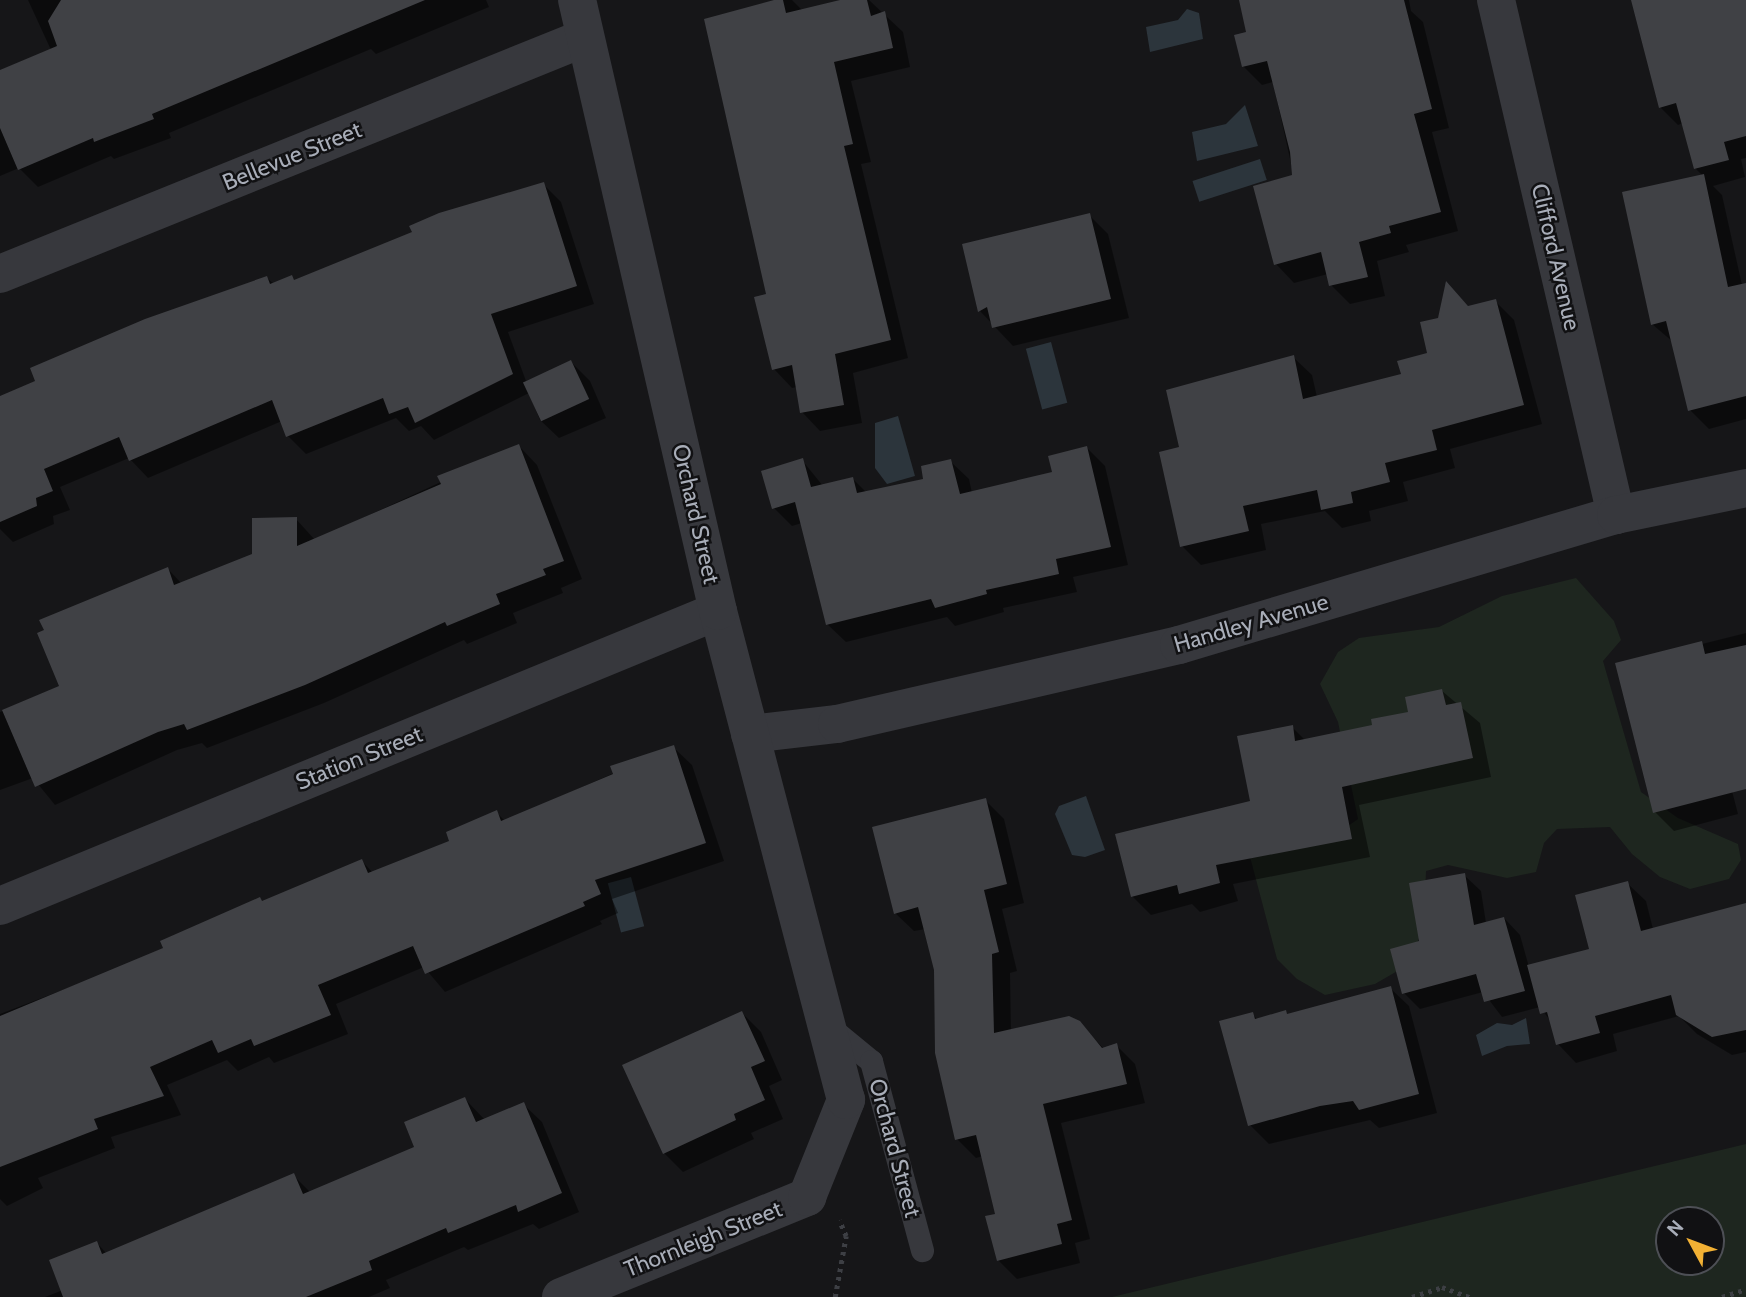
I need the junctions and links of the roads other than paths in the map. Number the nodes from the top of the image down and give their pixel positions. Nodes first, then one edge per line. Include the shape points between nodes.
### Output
1 (577, 0) edge
2 (1496, 0) edge
3 (584, 38) junction
4 (0, 274) edge
5 (1746, 488) edge
6 (1616, 515) junction
7 (718, 611) junction
8 (750, 734) junction
9 (0, 906) edge
10 (827, 1025) junction
11 (807, 1197) joint
12 (922, 1250) dead end
13 (561, 1297) edge

1 - 3 street, Orchard Street
2 - 6 street, Clifford Avenue
3 - 4 street, Bellevue Street
3 - 7 street, Orchard Street
5 - 6 street, Handley Avenue
6 - 8 street, Handley Avenue via 1179,645 837,724
7 - 8 street, Orchard Street
7 - 9 street, Station Street
8 - 10 street, Orchard Street
10 - 11 street, Orchard Street via 846,1100
10 - 12 lane, Orchard Street via 872,1061
11 - 13 street, Thornleigh Street

